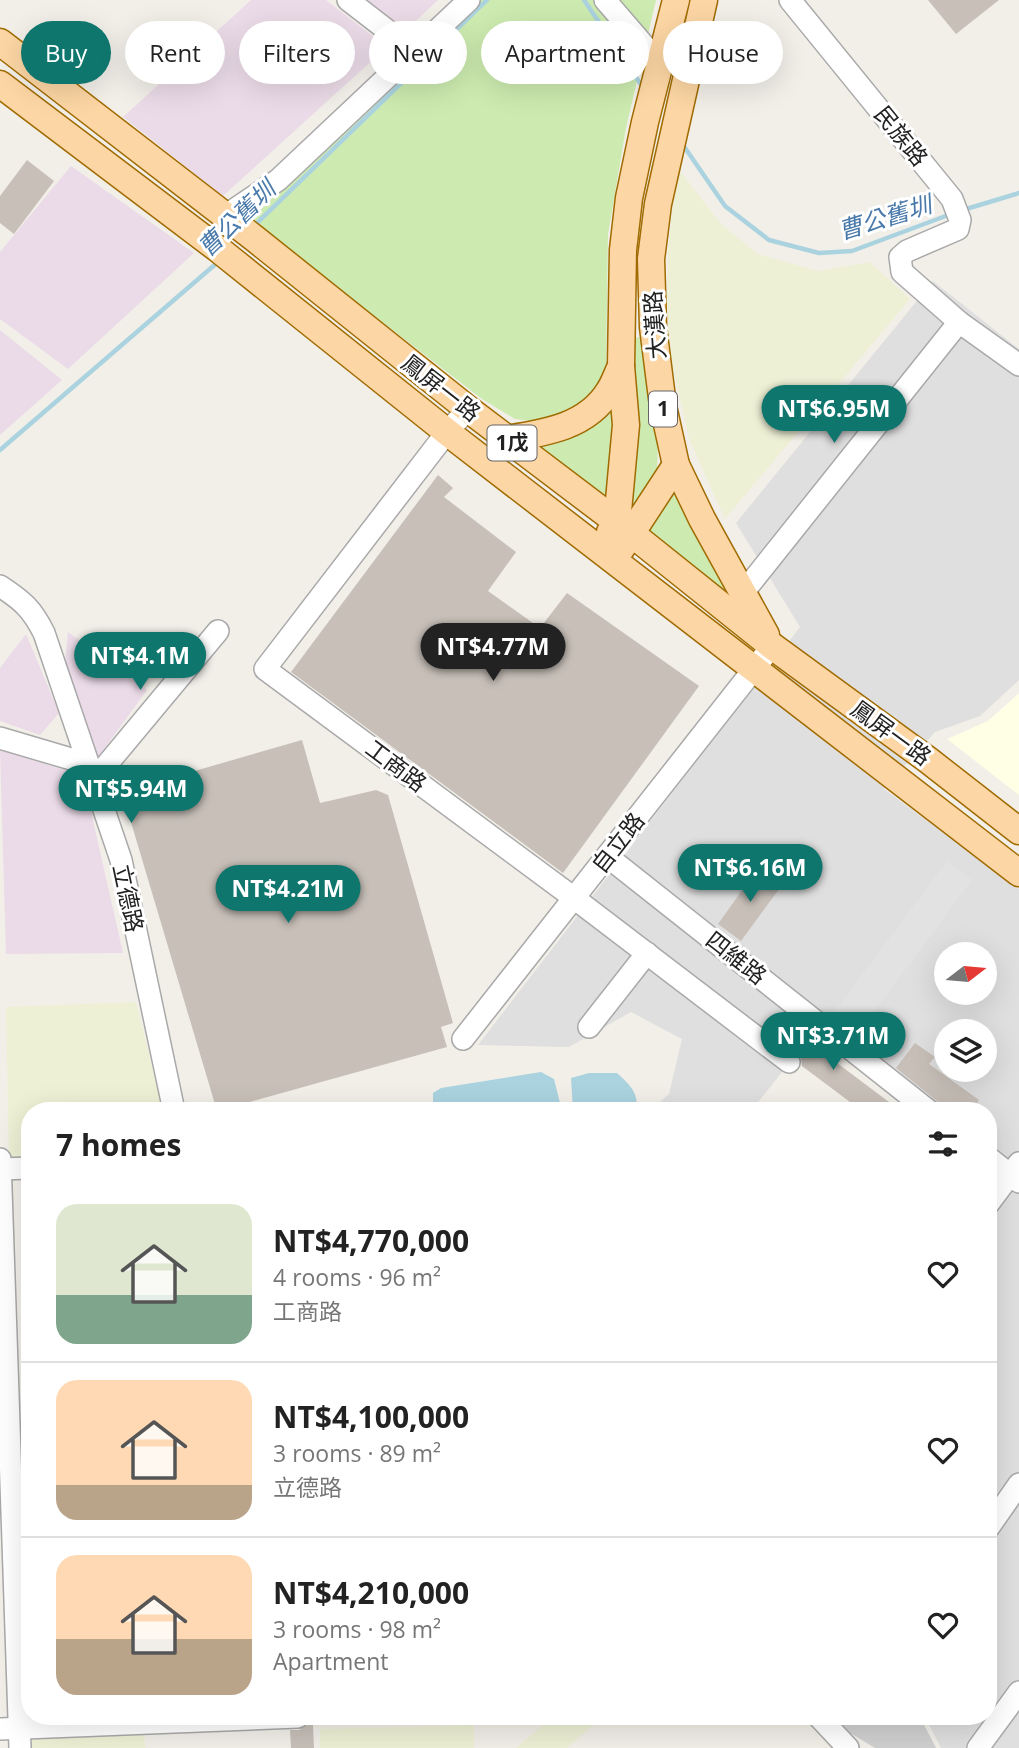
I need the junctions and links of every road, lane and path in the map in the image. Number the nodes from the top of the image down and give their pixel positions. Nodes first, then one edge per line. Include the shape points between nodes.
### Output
1 (348, 0) edge
2 (469, 0) edge
3 (606, 0) edge
4 (676, 0) edge
5 (704, 0) edge
6 (790, 0) edge
7 (375, 21) edge
8 (446, 21) edge
9 (0, 42) edge
10 (662, 65) junction
11 (0, 84) edge
12 (379, 84) edge
13 (229, 219) junction
14 (959, 322) junction
15 (1019, 365) edge
16 (621, 366) junction
17 (468, 409) junction
18 (447, 432) junction
19 (506, 439) junction
20 (676, 465) junction
21 (624, 528) junction
22 (606, 554) junction
23 (0, 586) edge
24 (742, 594) junction
25 (218, 631) dead end
26 (772, 646) junction
27 (755, 668) junction
28 (0, 738) edge
29 (91, 772) junction
30 (1019, 831) edge
31 (608, 857) junction
32 (1019, 873) edge
33 (574, 898) junction
34 (647, 953) junction
35 (589, 1027) dead end
36 (463, 1039) dead end
37 (789, 1062) dead end
38 (172, 1102) edge
39 (918, 1102) edge
40 (0, 1158) edge
41 (997, 1162) edge
42 (21, 1168) edge
43 (0, 1169) edge
44 (1016, 1173) edge
45 (997, 1194) edge
46 (1019, 1484) edge
47 (997, 1516) edge
48 (1019, 1692) edge
49 (997, 1722) edge
50 (171, 1725) edge
51 (826, 1725) edge
52 (995, 1725) edge
53 (13, 1735) edge
54 (848, 1748) edge
55 (978, 1748) edge

1 - 7 street
2 - 8 street
3 - 10 street
4 - 10 main road, 1
5 - 20 main road, 大漢路 / 1 via 658,204 652,259 653,327
6 - 14 street, 民族路 via 954,206 960,220 958,229 907,251 899,264 902,272
9 - 13 main road, 鳳屏一路 / 1戊
10 - 16 main road, 大漢路 / 1 via 629,198 623,250
11 - 18 main road, 鳳屏一路 / 1戊
12 - 13 street via 278,180
13 - 17 main road, 鳳屏一路 / 1戊
14 - 15 street, 民族路
14 - 24 street
16 - 19 main road via 608,393 582,418 553,431
16 - 21 main road, 大漢路 / 1 via 626,425
17 - 18 street, 工商路
17 - 19 main road, 鳳屏一路 / 1戊
18 - 22 main road, 鳳屏一路 / 1戊
18 - 33 street, 工商路 via 265,669
19 - 21 main road, 鳳屏一路 / 1戊
20 - 21 main road
20 - 24 main road, 大漢路 / 1
21 - 22 main road
21 - 26 main road, 鳳屏一路 / 1戊
22 - 27 main road, 鳳屏一路 / 1戊
23 - 29 street, 立德路 via 23,601 44,633
24 - 26 main road, 大漢路 / 1
25 - 29 street
26 - 27 street, 自立路
26 - 30 main road, 鳳屏一路 / 1
27 - 31 street, 自立路
27 - 32 main road, 鳳屏一路
28 - 29 street
29 - 38 street, 立德路 via 121,860
31 - 33 street, 自立路
31 - 39 street, 四維路
33 - 34 street, 工商路
33 - 36 street, 自立路
34 - 35 street
34 - 37 street, 工商路
40 - 43 street
41 - 44 street
42 - 43 street
43 - 53 street
44 - 45 street
46 - 47 street
48 - 49 street
50 - 53 street
51 - 54 street
52 - 55 street

